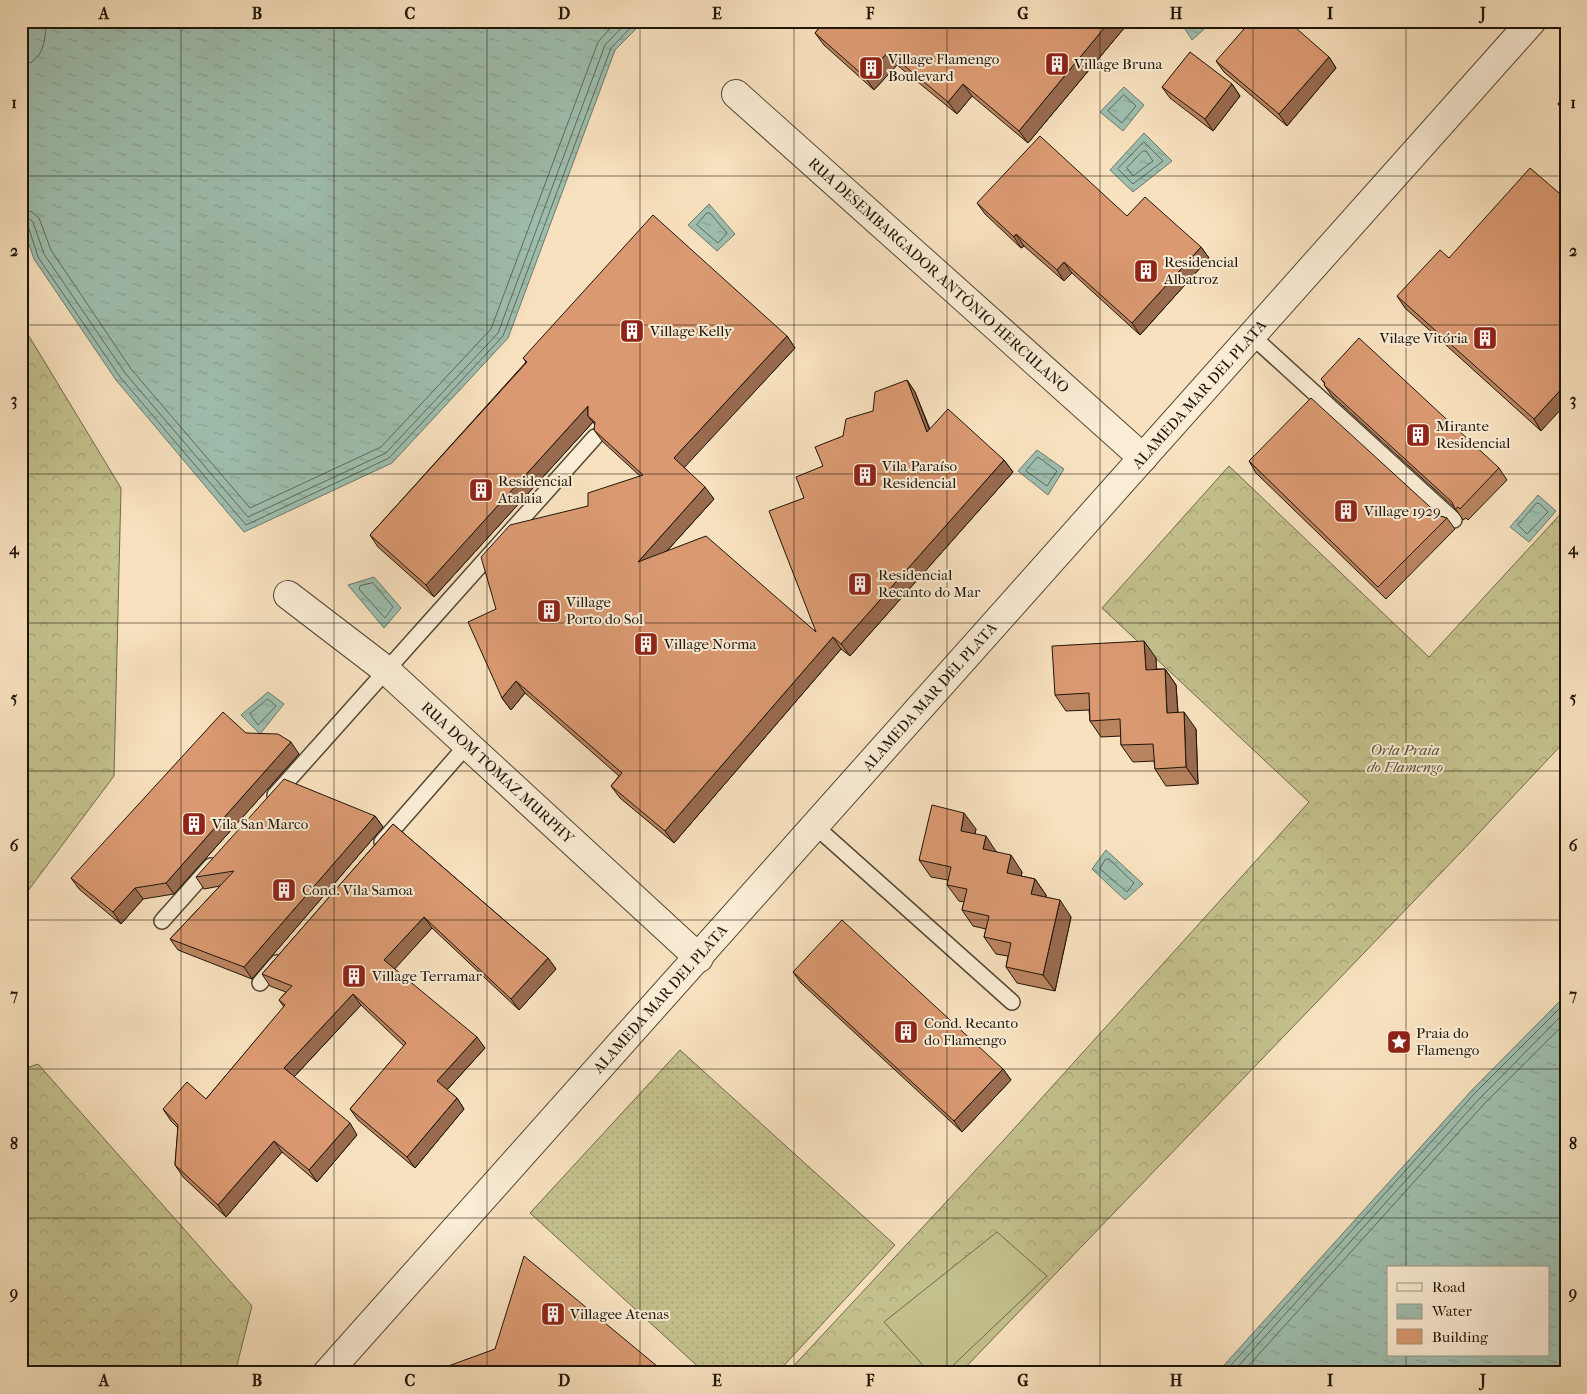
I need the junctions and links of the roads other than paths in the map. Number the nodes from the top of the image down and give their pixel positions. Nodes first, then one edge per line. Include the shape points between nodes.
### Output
1 (1532, 21) edge
2 (736, 94) dead end
3 (1252, 336) junction
4 (595, 437) edge
5 (1143, 458) junction
6 (1454, 520) edge
7 (288, 595) dead end
8 (386, 670) junction
9 (467, 745) junction
10 (268, 803) edge
11 (815, 826) junction
12 (222, 854) edge
13 (370, 856) edge
14 (162, 921) dead end
15 (286, 953) edge
16 (699, 958) junction
17 (260, 983) edge
18 (1012, 1002) dead end
19 (327, 1373) edge

1 - 3 street, ALAMEDA MAR DEL PLATA
2 - 5 street, RUA DESEMBARGADOR ANTÔNIO HERCULANO
3 - 5 street, ALAMEDA MAR DEL PLATA
3 - 6 lane
4 - 8 lane
5 - 11 street, ALAMEDA MAR DEL PLATA
7 - 8 street, RUA DOM TOMAZ MURPHY
8 - 9 street, RUA DOM TOMAZ MURPHY
8 - 10 lane
9 - 13 lane
9 - 16 street, RUA DOM TOMAZ MURPHY
11 - 16 street, ALAMEDA MAR DEL PLATA
11 - 18 lane
12 - 14 lane
15 - 17 lane
16 - 19 street, ALAMEDA MAR DEL PLATA

